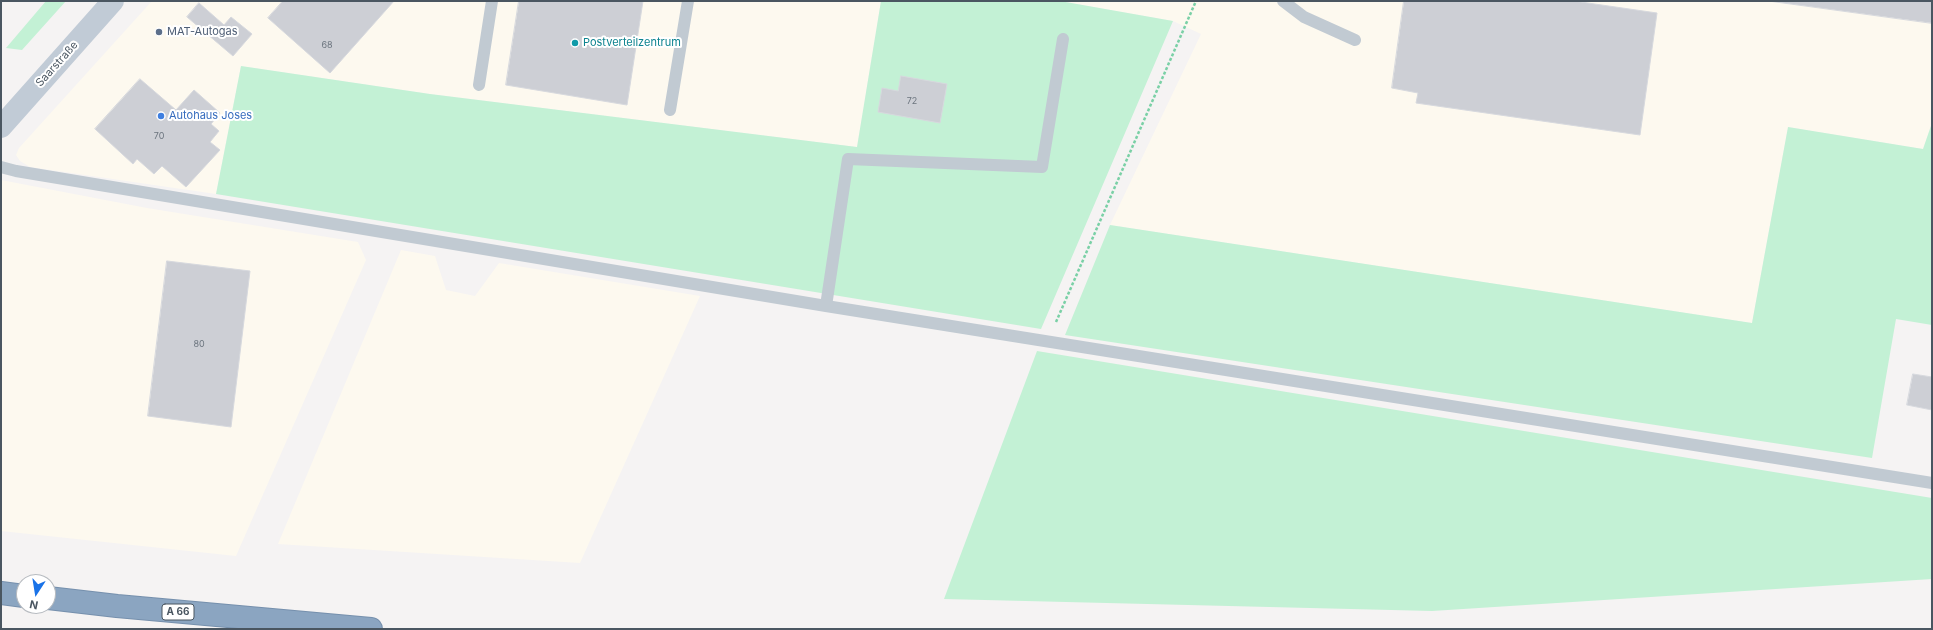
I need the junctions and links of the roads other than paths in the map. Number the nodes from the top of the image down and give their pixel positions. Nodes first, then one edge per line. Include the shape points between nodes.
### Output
1 (113, 1) edge
2 (492, 1) edge
3 (688, 1) edge
4 (1283, 1) edge
5 (1064, 39) dead end
6 (1355, 40) dead end
7 (479, 85) dead end
8 (670, 110) dead end
9 (1, 127) edge
10 (1, 167) edge
11 (826, 306) junction
12 (1932, 483) edge
13 (1, 593) edge
14 (16, 595) edge
15 (56, 599) edge
16 (371, 629) edge

1 - 9 main road, Saarstraße
2 - 7 lane
3 - 8 lane
4 - 6 lane via 1304,17
5 - 11 lane via 1042,167 848,159
10 - 11 lane
11 - 12 lane
13 - 14 highway
15 - 16 highway, A 66

